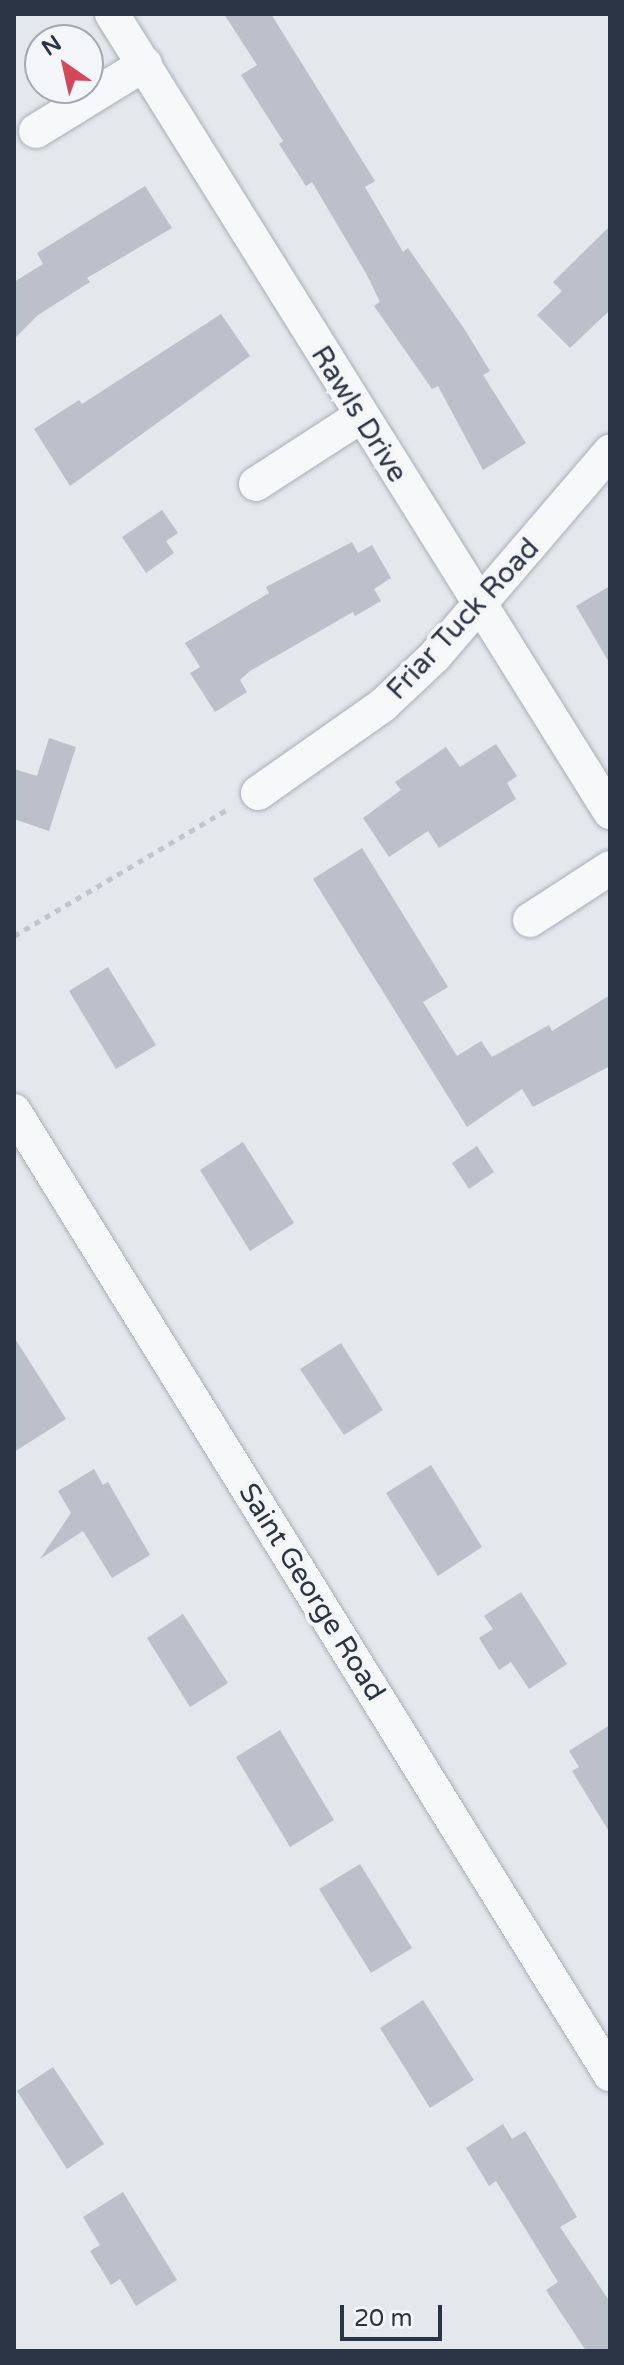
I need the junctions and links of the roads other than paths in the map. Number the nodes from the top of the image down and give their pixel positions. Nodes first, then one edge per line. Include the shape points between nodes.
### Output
1 (112, 14) edge
2 (145, 64) junction
3 (36, 131) dead end
4 (361, 416) junction
5 (610, 452) edge
6 (256, 484) dead end
7 (480, 608) junction
8 (258, 793) road end
9 (610, 812) edge
10 (610, 868) edge
11 (530, 920) dead end
12 (14, 1111) edge
13 (610, 2074) edge

1 - 2 street, Rawls Drive
2 - 3 street
2 - 4 street, Rawls Drive
4 - 6 street
4 - 7 street, Rawls Drive
5 - 7 street, Friar Tuck Road
7 - 8 street, Friar Tuck Road via 383,705
7 - 9 street, Rawls Drive
10 - 11 street
12 - 13 street, Saint George Road

